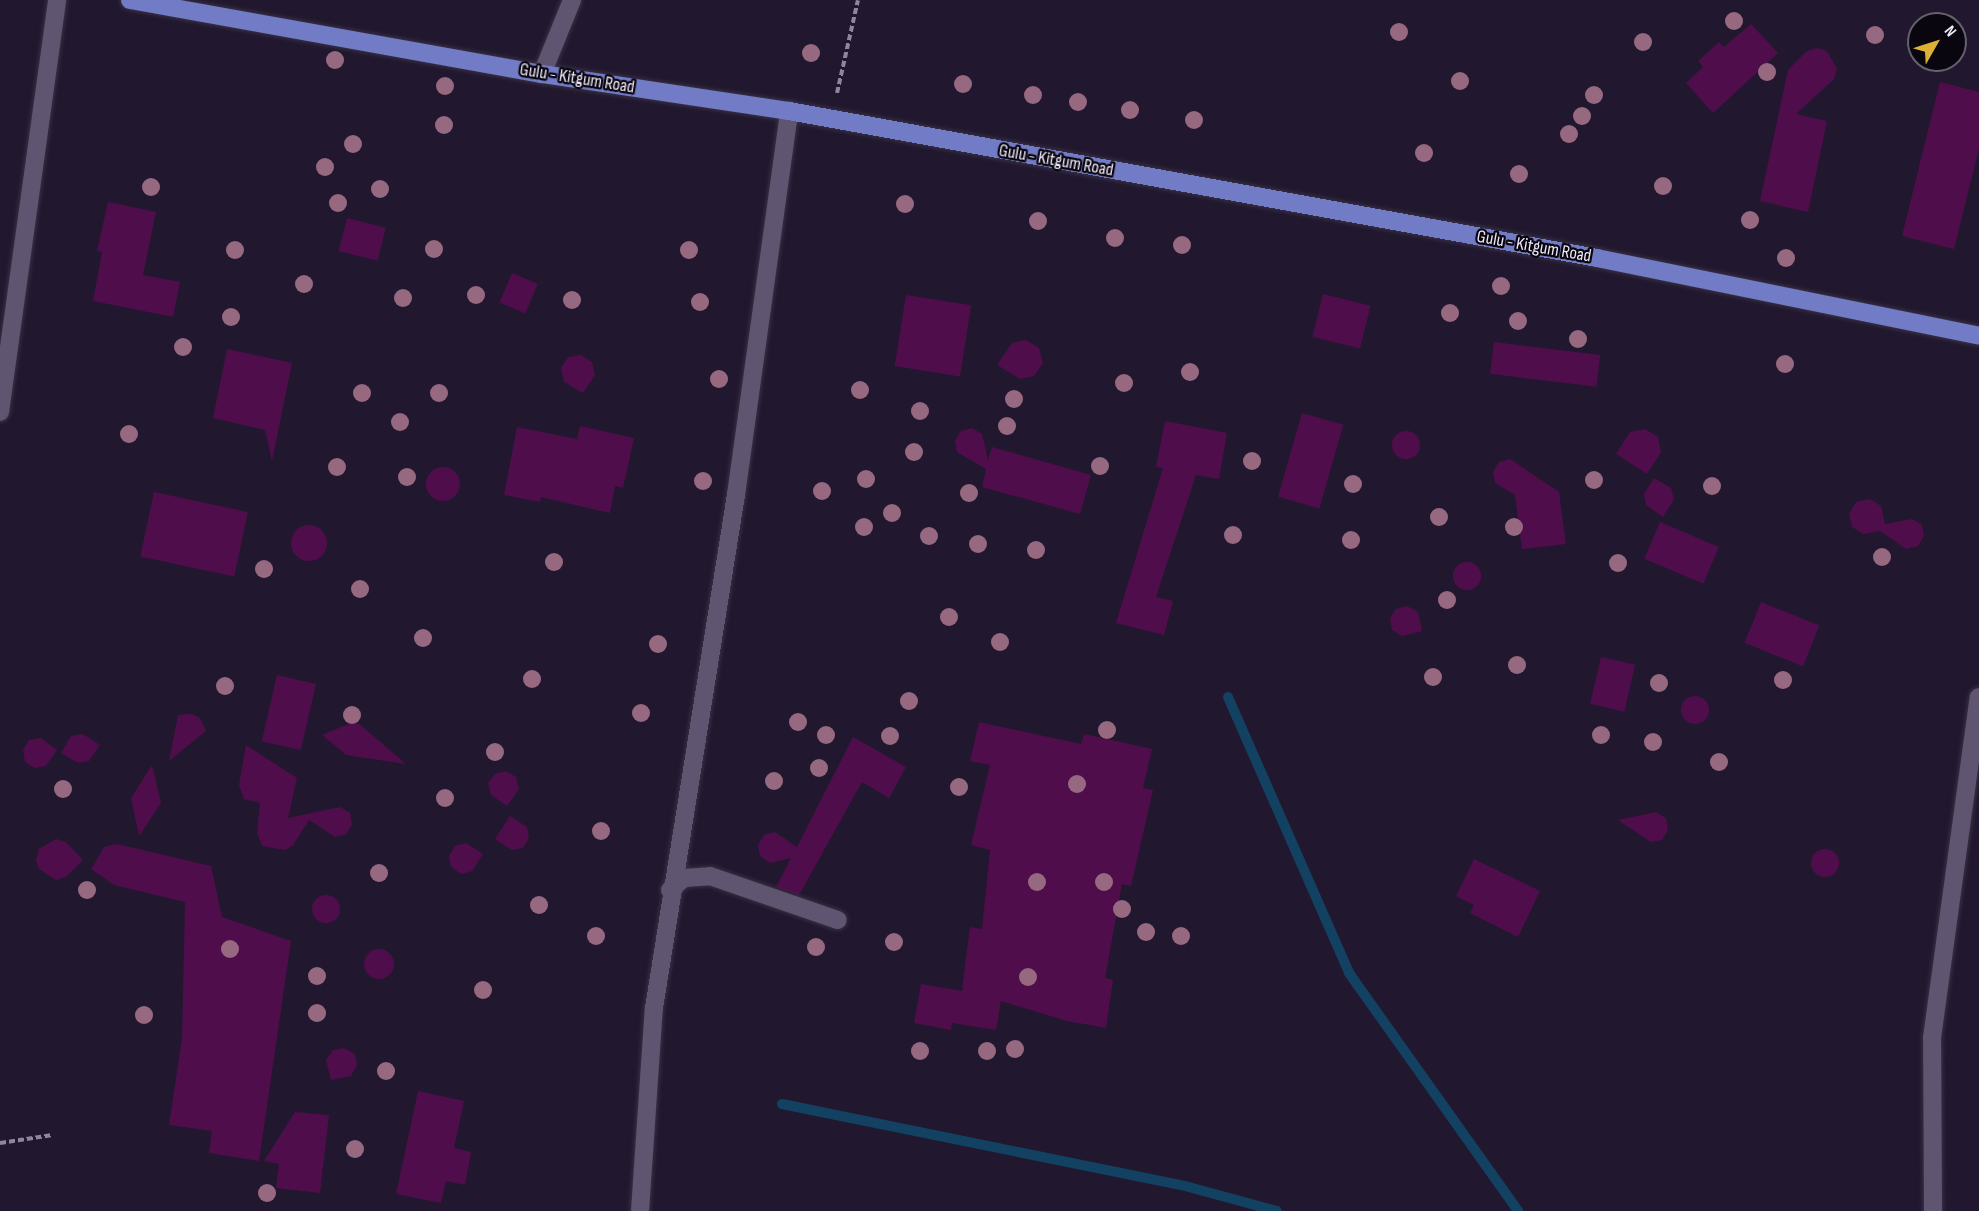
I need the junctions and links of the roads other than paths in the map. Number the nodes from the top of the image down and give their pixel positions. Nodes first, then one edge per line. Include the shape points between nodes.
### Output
1 (57, 0) edge
2 (130, 0) edge
3 (572, 0) edge
4 (542, 74) junction
5 (789, 111) junction
6 (1979, 336) edge
7 (0, 412) edge
8 (1979, 697) edge
9 (670, 890) junction
10 (838, 920) dead end
11 (640, 1211) edge
12 (1933, 1211) edge

1 - 7 street
2 - 4 main road, Gulu - Kitgum Road
3 - 4 street
4 - 5 main road, Gulu - Kitgum Road
5 - 6 main road, Gulu - Kitgum Road via 1597,258
5 - 9 street via 736,495
8 - 12 street via 1932,1038
9 - 10 street via 684,878 710,876
9 - 11 street via 654,1008

